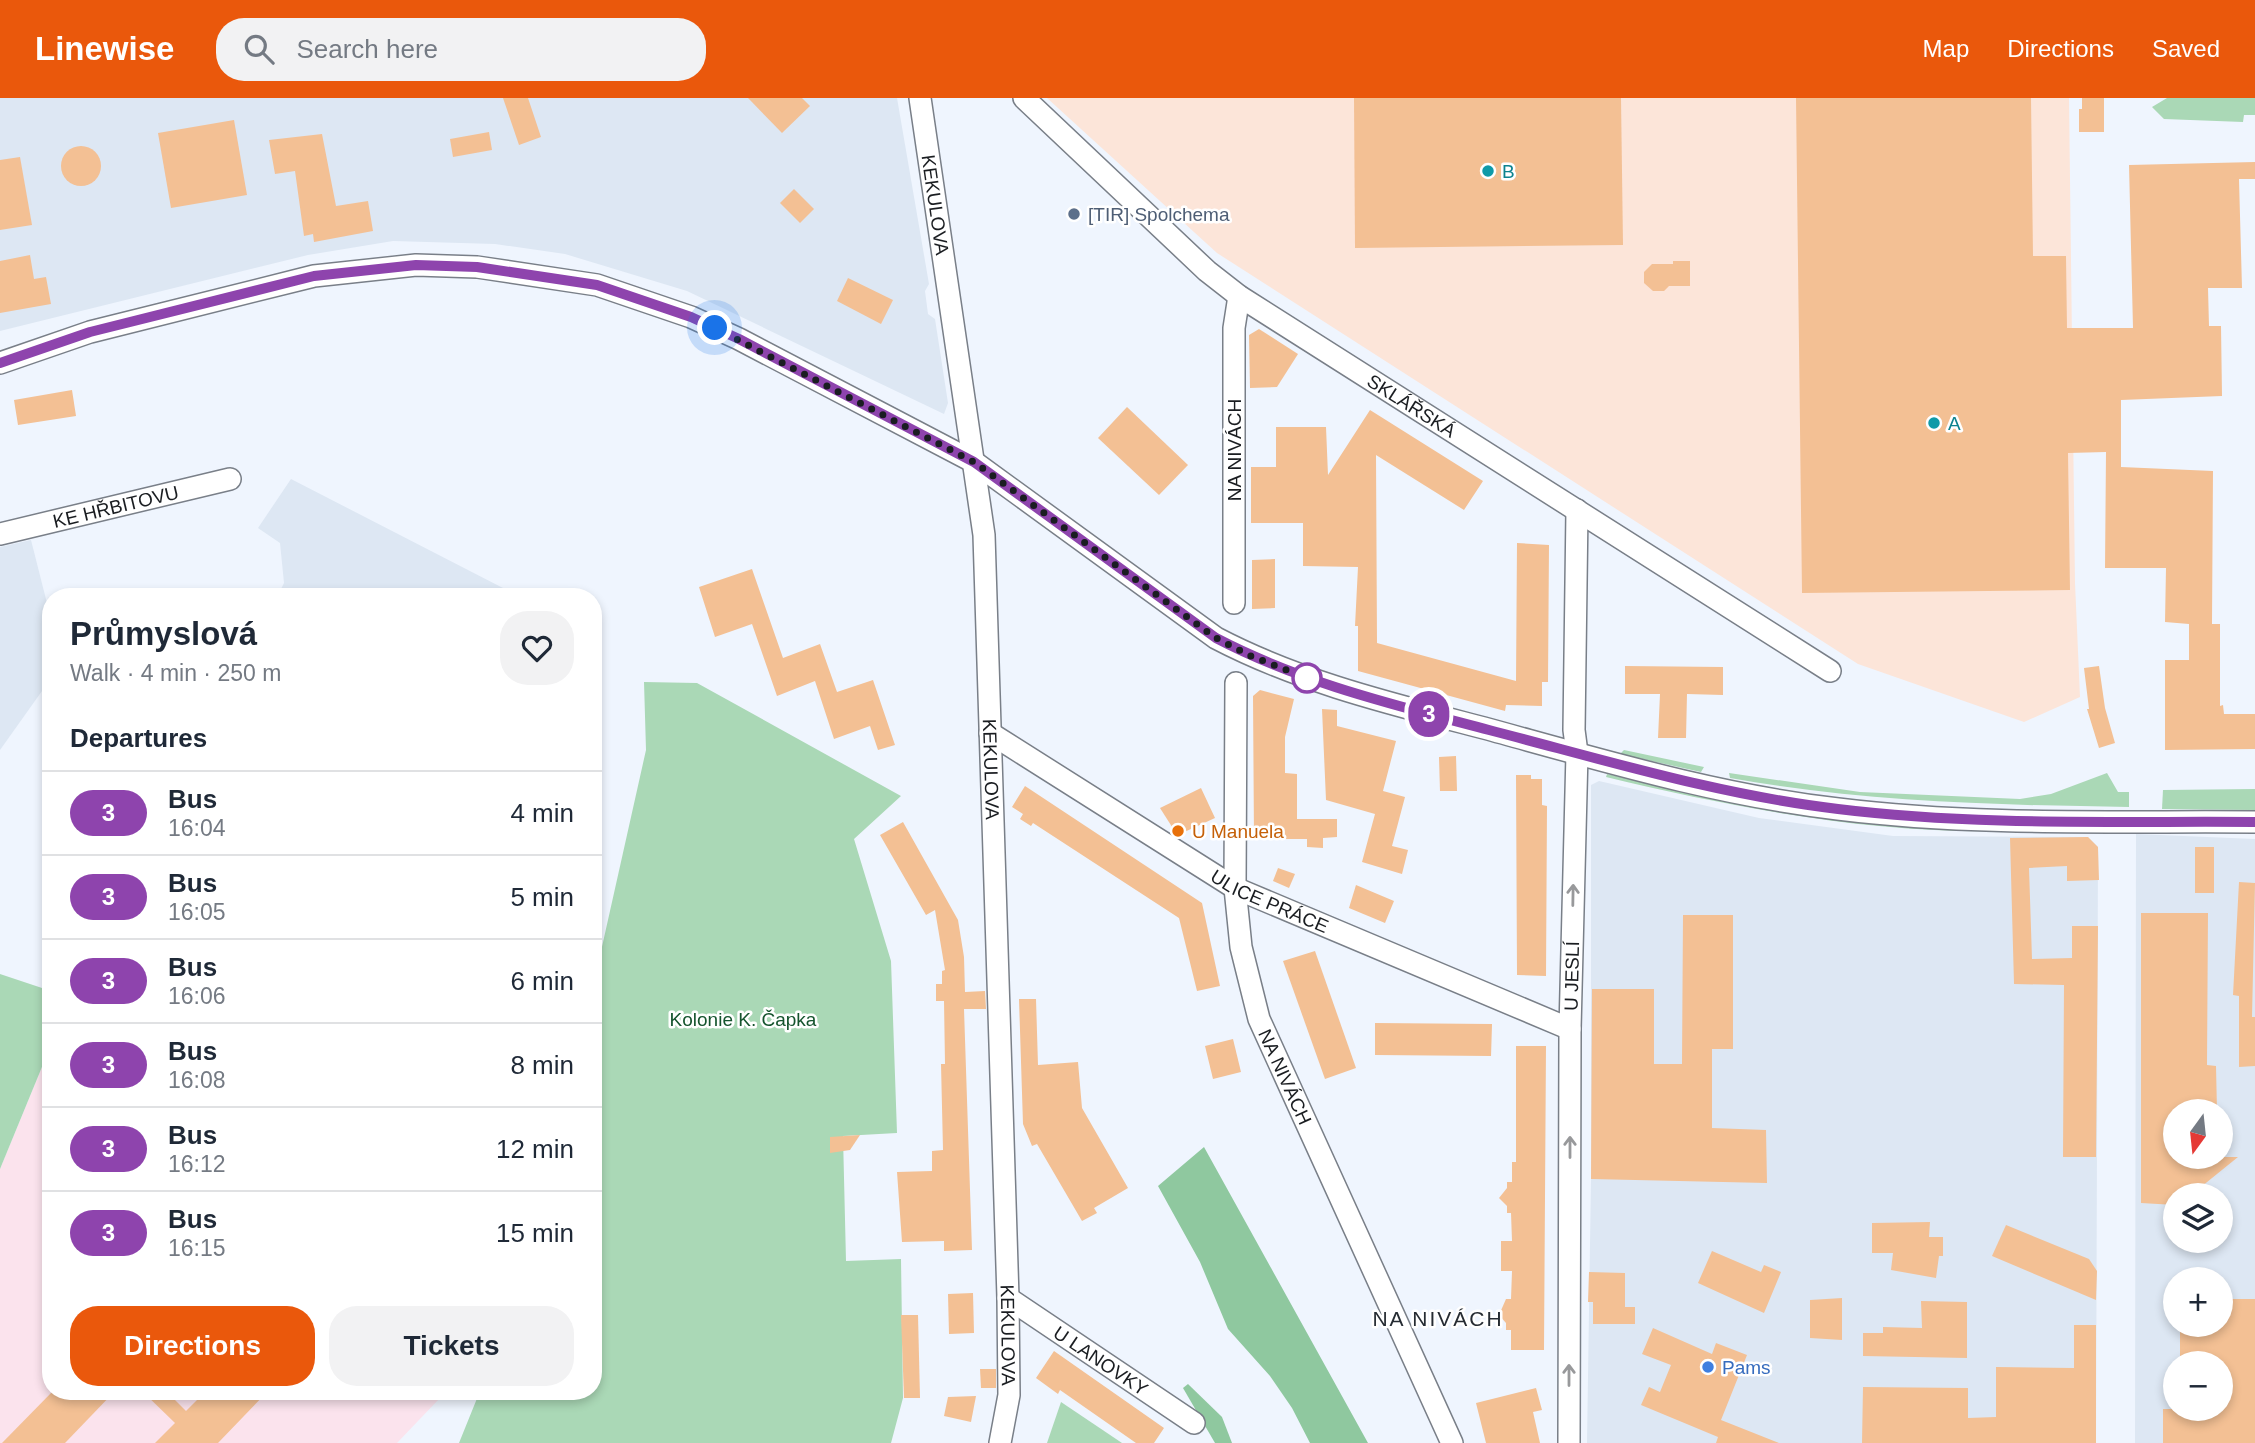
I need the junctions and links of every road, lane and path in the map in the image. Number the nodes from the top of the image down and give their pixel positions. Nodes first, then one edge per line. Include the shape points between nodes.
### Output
1 (920, 98) edge
2 (1024, 98) edge
3 (1239, 296) junction
4 (0, 363) edge
5 (974, 462) junction
6 (230, 479) dead end
7 (1577, 510) junction
8 (0, 534) edge
9 (1234, 603) dead end
10 (1830, 671) dead end
11 (1237, 683) dead end
12 (990, 733) junction
13 (1577, 753) junction
14 (2255, 822) edge
15 (1235, 888) junction
16 (1570, 1028) junction
17 (1008, 1298) junction
18 (1194, 1423) dead end
19 (1000, 1443) edge
20 (1452, 1443) edge
21 (1569, 1443) edge

1 - 5 street, KEKULOVA
2 - 3 street, SKLÁŘSKÁ
3 - 7 street, SKLÁŘSKÁ
3 - 9 street, NA NIVÁCH via 1234,328
4 - 5 street via 90,332 314,276 416,265 477,267 597,285 691,317
5 - 12 street, KEKULOVA via 984,535
5 - 13 street via 1178,612 1251,656 1334,688
6 - 8 street, KE HŘBITOVU
7 - 10 street, SKLÁŘSKÁ
7 - 13 street, U JESLÍ
11 - 15 street, NA NIVÁCH
12 - 15 street, ULICE PRÁCE
12 - 17 street, KEKULOVA
13 - 14 street via 1684,783 1839,809 1924,817
16 -> 13 street, U JESLÍ
15 - 16 street, ULICE PRÁCE
15 - 20 street, NA NIVÁCH via 1241,947 1259,1019
21 -> 16 street, U JESLÍ
17 - 18 street, U LANOVKY
17 - 19 street, KEKULOVA via 1009,1395

